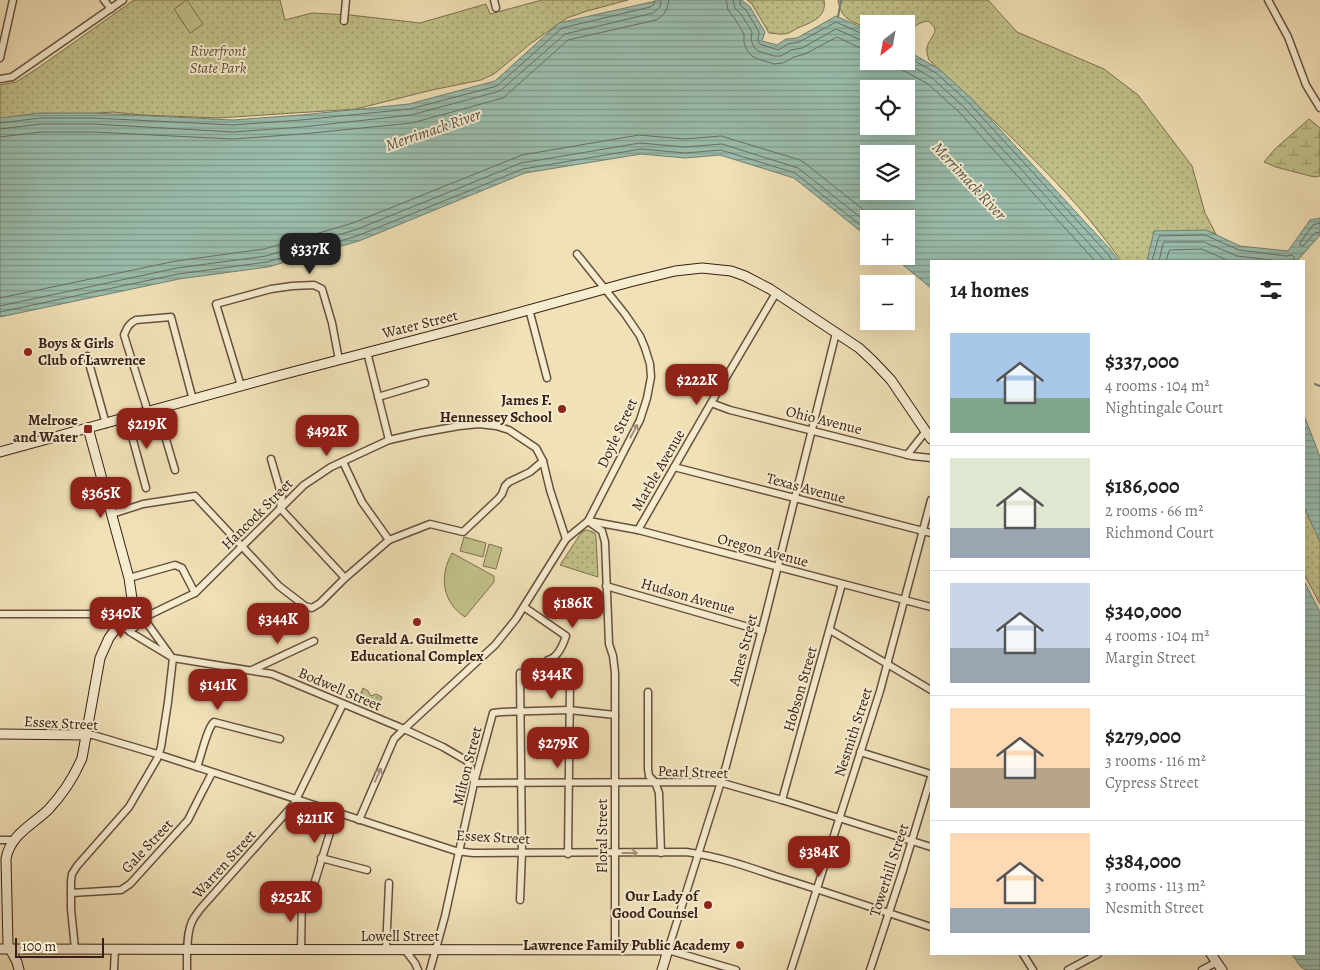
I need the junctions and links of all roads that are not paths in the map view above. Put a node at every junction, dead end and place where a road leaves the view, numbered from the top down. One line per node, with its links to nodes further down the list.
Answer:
1 (13, 0): 10 (street)
2 (104, 0): 8 (street)
3 (123, 0): 8 (street)
4 (346, 0): 9 (street)
5 (494, 0): 7 (street)
6 (1268, 0): 12 (street)
7 (496, 8)
8 (111, 9): 11 (street)
9 (344, 21)
10 (0, 58)
11 (0, 79)
12 (1320, 108)
13 (577, 254): 14 (street, Doyle Street)
14 (605, 289): 15 (main road, Water Street); 16 (main road, Water Street); 47 (street, Doyle Street, one-way to 14)
15 (776, 293): 17 (main road, Water Street); 26 (street, Marble Avenue)
16 (529, 309): 18 (main road, Water Street); 21 (street)
17 (836, 333): 31 (street, Ames Street); 32 (main road, Water Street)
18 (367, 352): 20 (main road, Water Street); 24 (street)
19 (86, 356): 29 (street)
20 (339, 360): 23 (main road, Water Street); 23 (street)
21 (546, 378)
22 (425, 383): 24 (street)
23 (241, 386): 25 (main road, Water Street)
24 (378, 397): 33 (street)
25 (193, 400): 27 (main road, Water Street); 27 (street)
26 (711, 403): 31 (street, Ohio Avenue); 40 (street, Marble Avenue)
27 (153, 411): 28 (main road, Water Street); 41 (street)
28 (127, 418): 29 (main road, Water Street); 42 (street)
29 (106, 424): 30 (main road, Water Street)
30 (88, 428): 34 (main road, Water Street); 46 (main road)
31 (813, 430): 35 (street, Ohio Avenue); 43 (street, Ames Street)
32 (929, 435): 35 (street)
33 (389, 440): 38 (street, Hancock Street); 39 (street, Hancock Street)
34 (0, 452)
35 (907, 455): 36 (street, Ohio Avenue)
36 (930, 458)
37 (272, 460): 45 (street)
38 (543, 461): 51 (street); 52 (street, Hancock Street)
39 (343, 462): 45 (street, Hancock Street); 51 (street)
40 (674, 467): 43 (street, Texas Avenue); 48 (street, Marble Avenue)
41 (175, 470)
42 (146, 488)
43 (795, 498): 49 (street, Texas Avenue); 54 (street, Ames Street)
44 (930, 504): 49 (street, Nesmith Street)
45 (280, 508): 53 (street, Hancock Street); 56 (street)
46 (112, 514): 53 (street); 55 (main road)
47 (588, 521): 48 (street, Oregon Avenue); 52 (street); 58 (street, Floral Street)
48 (638, 530): 54 (street, Oregon Avenue)
49 (923, 531): 50 (street, Texas Avenue); 60 (street, Nesmith Street)
50 (930, 533)
51 (389, 540): 56 (street)
52 (566, 540): 62 (street)
53 (242, 546): 56 (street); 59 (street, Hancock Street)
54 (778, 567): 57 (street, Oregon Avenue); 69 (street, Ames Street)
55 (129, 578): 59 (street); 61 (main road)
56 (345, 578)
57 (842, 584): 60 (street, Oregon Avenue); 68 (street, Hobson Street)
58 (606, 586): 69 (street, Hudson Avenue); 82 (street, Floral Street)
59 (195, 593): 66 (street, Hancock Street)
60 (905, 600): 63 (street, Oregon Avenue); 73 (street, Nesmith Street)
61 (132, 607): 65 (main road); 66 (main road)
62 (524, 607): 72 (street); 83 (street)
63 (930, 607)
64 (0, 614): 65 (street)
65 (118, 614): 67 (main road)
66 (139, 618): 67 (main road); 71 (street)
67 (123, 626): 71 (street, Bodwell Street); 85 (main road)
68 (830, 630): 73 (street); 100 (street, Hobson Street)
69 (762, 631): 97 (street, Ames Street)
70 (314, 641): 74 (street)
71 (173, 658): 74 (street, Bodwell Street); 88 (street)
72 (548, 660)
73 (887, 664): 77 (street); 87 (street, Nesmith Street)
74 (252, 670): 79 (street, Bodwell Street)
75 (520, 673): 81 (street)
76 (570, 684): 80 (street)
77 (930, 689)
78 (648, 692): 96 (street)
79 (343, 704): 83 (street, Bodwell Street); 99 (street, Warren Street)
80 (570, 710): 81 (street); 82 (street); 94 (street)
81 (521, 711): 93 (street); 98 (street, Milton Street)
82 (615, 715): 95 (street, Floral Street)
83 (404, 729): 98 (street, Bodwell Street); 103 (street, one-way to 83)
84 (0, 734): 85 (main road, Essex Street)
85 (86, 735): 88 (street, Essex Street); 105 (main road)
86 (280, 739): 89 (street)
87 (860, 752): 91 (street); 102 (street, Nesmith Street)
88 (158, 754): 89 (street, Essex Street); 119 (street)
89 (197, 767): 90 (street, Essex Street)
90 (212, 773): 99 (street, Essex Street); 119 (street, Gale Street)
91 (930, 775)
92 (930, 778): 106 (street, Towerhill Street)
93 (522, 782): 94 (street, Pearl Street); 98 (street, Pearl Street); 109 (street)
94 (569, 782): 95 (street, Pearl Street); 111 (street)
95 (615, 782): 96 (street, Pearl Street); 112 (street, Floral Street)
96 (655, 782): 97 (street, Pearl Street); 110 (street)
97 (721, 782): 100 (street, Pearl Street); 113 (street, Ames Street)
98 (474, 783): 108 (street, Milton Street)
99 (296, 799): 101 (street, Essex Street); 128 (street, Warren Street)
100 (782, 800): 102 (street, Pearl Street)
101 (336, 813): 103 (street, Essex Street); 114 (street)
102 (839, 818): 106 (street, Pearl Street); 118 (street, Nesmith Street)
103 (359, 820): 108 (street, Essex Street)
104 (0, 840): 105 (street)
105 (14, 840): 122 (main road)
106 (912, 841): 107 (street, Pearl Street); 123 (street, Towerhill Street)
107 (930, 847)
108 (459, 852): 109 (street, Essex Street); 134 (street, Milton Street)
109 (522, 853): 111 (street, Essex Street); 121 (street)
110 (661, 853): 112 (street, Essex Street, one-way to 110); 113 (street, Essex Street)
111 (568, 854): 112 (street, Essex Street)
112 (615, 854): 129 (street, Floral Street)
113 (699, 854): 118 (street, Essex Street); 135 (street, Ames Street)
114 (322, 858): 115 (street); 116 (street)
115 (368, 870)
116 (315, 881)
117 (389, 883): 132 (street)
118 (816, 889): 123 (street, Essex Street); 147 (street, Nesmith Street)
119 (71, 893): 126 (street)
120 (302, 897): 131 (street)
121 (520, 900)
122 (3, 902): 130 (main road)
123 (888, 913): 124 (street, Essex Street); 148 (street, Towerhill Street)
124 (930, 927)
125 (0, 949): 130 (main road, Lowell Street)
126 (75, 949): 127 (main road, Lowell Street); 130 (main road, Lowell Street)
127 (115, 949): 128 (main road, Lowell Street); 141 (street)
128 (188, 949): 131 (main road, Lowell Street); 142 (street, Warren Street)
129 (615, 949): 134 (main road, Lowell Street); 135 (main road, Lowell Street)
130 (10, 950): 140 (main road)
131 (301, 950): 132 (main road, Lowell Street)
132 (386, 950): 133 (main road, Lowell Street)
133 (405, 950): 134 (main road, Lowell Street); 143 (street)
134 (436, 950): 144 (street, Milton Street)
135 (668, 950): 145 (main road, Ames Street); 146 (street, Lowell Street)
136 (1024, 955): 149 (street)
137 (1096, 955): 150 (street)
138 (1212, 955): 139 (main road)
139 (1220, 966): 151 (street)
140 (19, 970)
141 (114, 970)
142 (187, 970)
143 (418, 970)
144 (430, 970)
145 (662, 970)
146 (736, 970)
147 (791, 970)
148 (870, 970)
149 (1033, 970)
150 (1068, 970)
151 (1202, 970)

